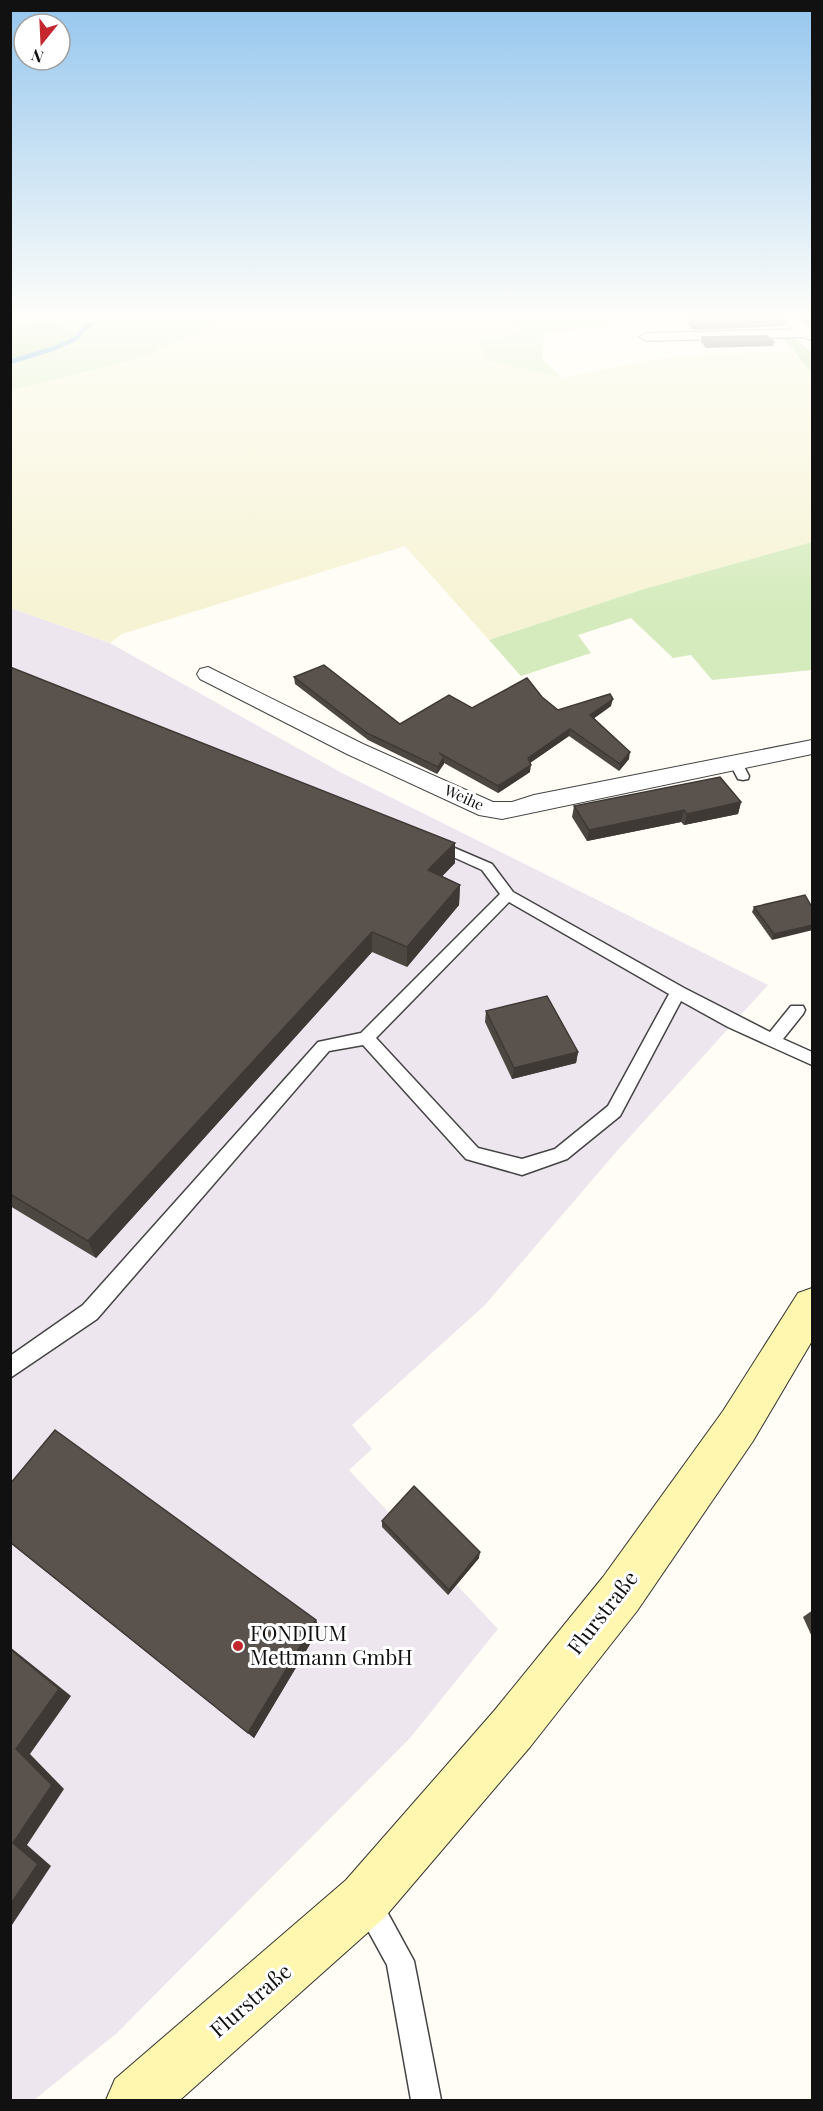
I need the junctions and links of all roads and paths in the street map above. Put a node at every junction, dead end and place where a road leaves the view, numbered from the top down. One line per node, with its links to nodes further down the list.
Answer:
1 (208, 674): 2 (street, Weihe)
2 (813, 747)
3 (425, 839): 4 (lane)
4 (508, 895): 5 (lane); 7 (lane)
5 (678, 992): 7 (lane); 8 (lane)
6 (797, 1010): 8 (lane)
7 (366, 1038): 11 (lane)
8 (772, 1041): 9 (lane)
9 (813, 1059)
10 (813, 1306): 12 (main road, Flurstraße)
11 (10, 1368)
12 (364, 1899): 13 (main road, Flurstraße); 14 (lane)
13 (136, 2100)
14 (426, 2100)

